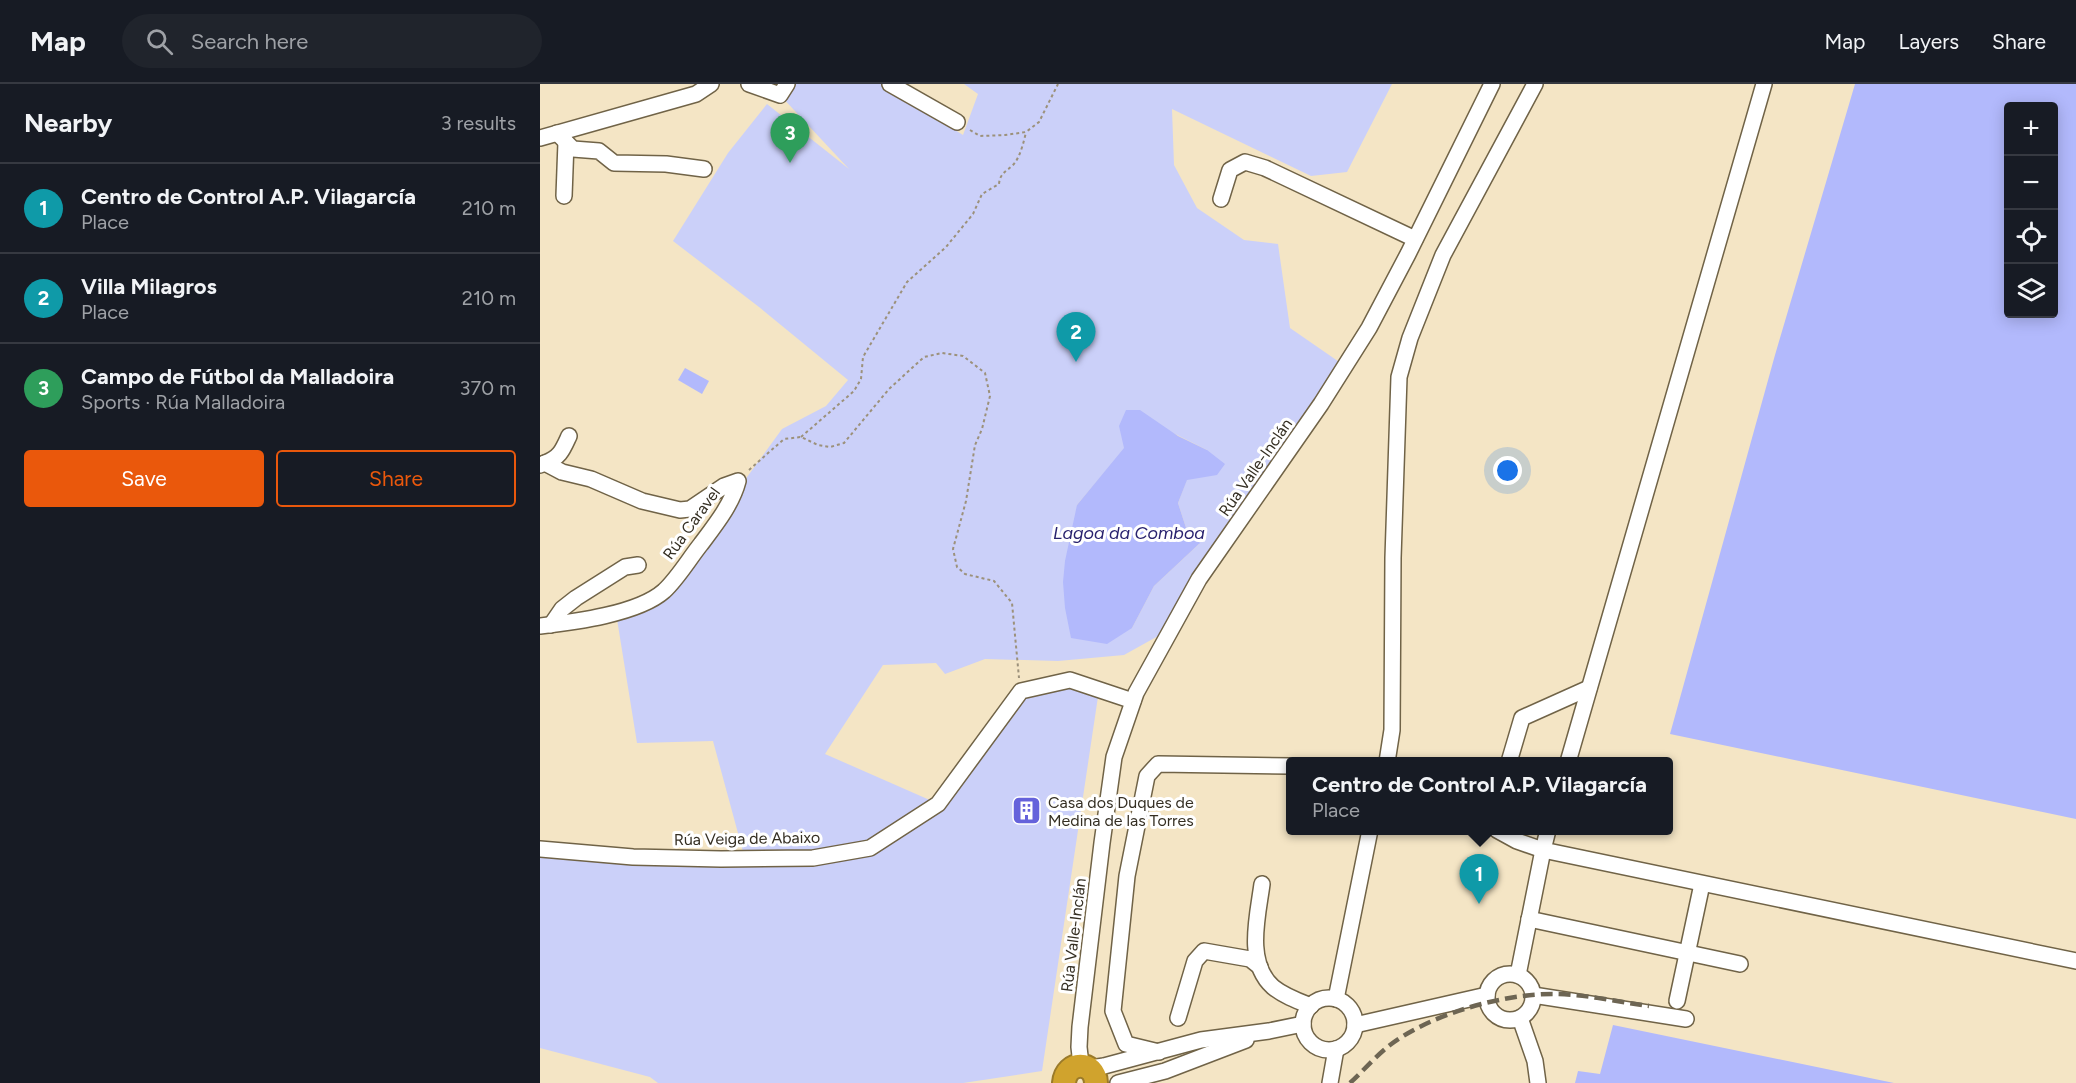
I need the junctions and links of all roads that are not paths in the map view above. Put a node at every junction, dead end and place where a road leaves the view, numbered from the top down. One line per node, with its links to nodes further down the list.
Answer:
1 (711, 84): 9 (street)
2 (749, 84): 3 (street)
3 (787, 84)
4 (890, 84): 8 (street)
5 (1492, 84): 14 (street, Rúa Valle-Inclán)
6 (1535, 84): 21 (street)
7 (1764, 84): 19 (street)
8 (957, 122)
9 (562, 137): 10 (street); 11 (street); 12 (street)
10 (540, 138)
11 (704, 169)
12 (564, 196)
13 (1221, 199): 14 (street)
14 (1415, 239): 20 (street, Rúa Valle-Inclán)
15 (569, 436): 16 (street, Rúa Caravel)
16 (543, 464): 18 (street, Rúa Caravel)
17 (638, 564): 18 (street)
18 (546, 625)
19 (1589, 688): 22 (street); 23 (street)
20 (1133, 701): 28 (street, Rúa Veiga de Abaixo); 51 (street, Rúa Valle-Inclán)
21 (1391, 757)
22 (1510, 757)
23 (1569, 757)
24 (1286, 766): 50 (street)
25 (1369, 835): 40 (street)
26 (1505, 835): 29 (street)
27 (1547, 835): 29 (street)
28 (540, 849)
29 (1543, 850): 31 (street); 32 (street)
30 (1262, 884): 36 (street)
31 (1702, 884): 33 (street); 34 (street)
32 (1529, 920): 33 (street); 37 (street)
33 (1687, 953): 35 (street); 41 (street)
34 (2076, 961)
35 (1740, 964)
36 (1260, 967): 42 (street); 43 (street)
37 (1518, 975): 38 (street); 39 (street)
38 (1487, 995): 44 (street); 47 (street)
39 (1533, 995): 44 (street); 45 (street)
40 (1336, 999): 42 (street); 47 (street)
41 (1677, 1001)
42 (1311, 1006): 46 (street)
43 (1178, 1018)
44 (1520, 1018): 54 (street)
45 (1686, 1019)
46 (1303, 1024): 48 (street); 49 (street)
47 (1355, 1025): 49 (street)
48 (1269, 1032): 50 (street); 52 (street)
49 (1336, 1049): 53 (street)
50 (1159, 1052): 51 (street)
51 (1074, 1076)
52 (1118, 1083)
53 (1330, 1083)
54 (1538, 1083)

